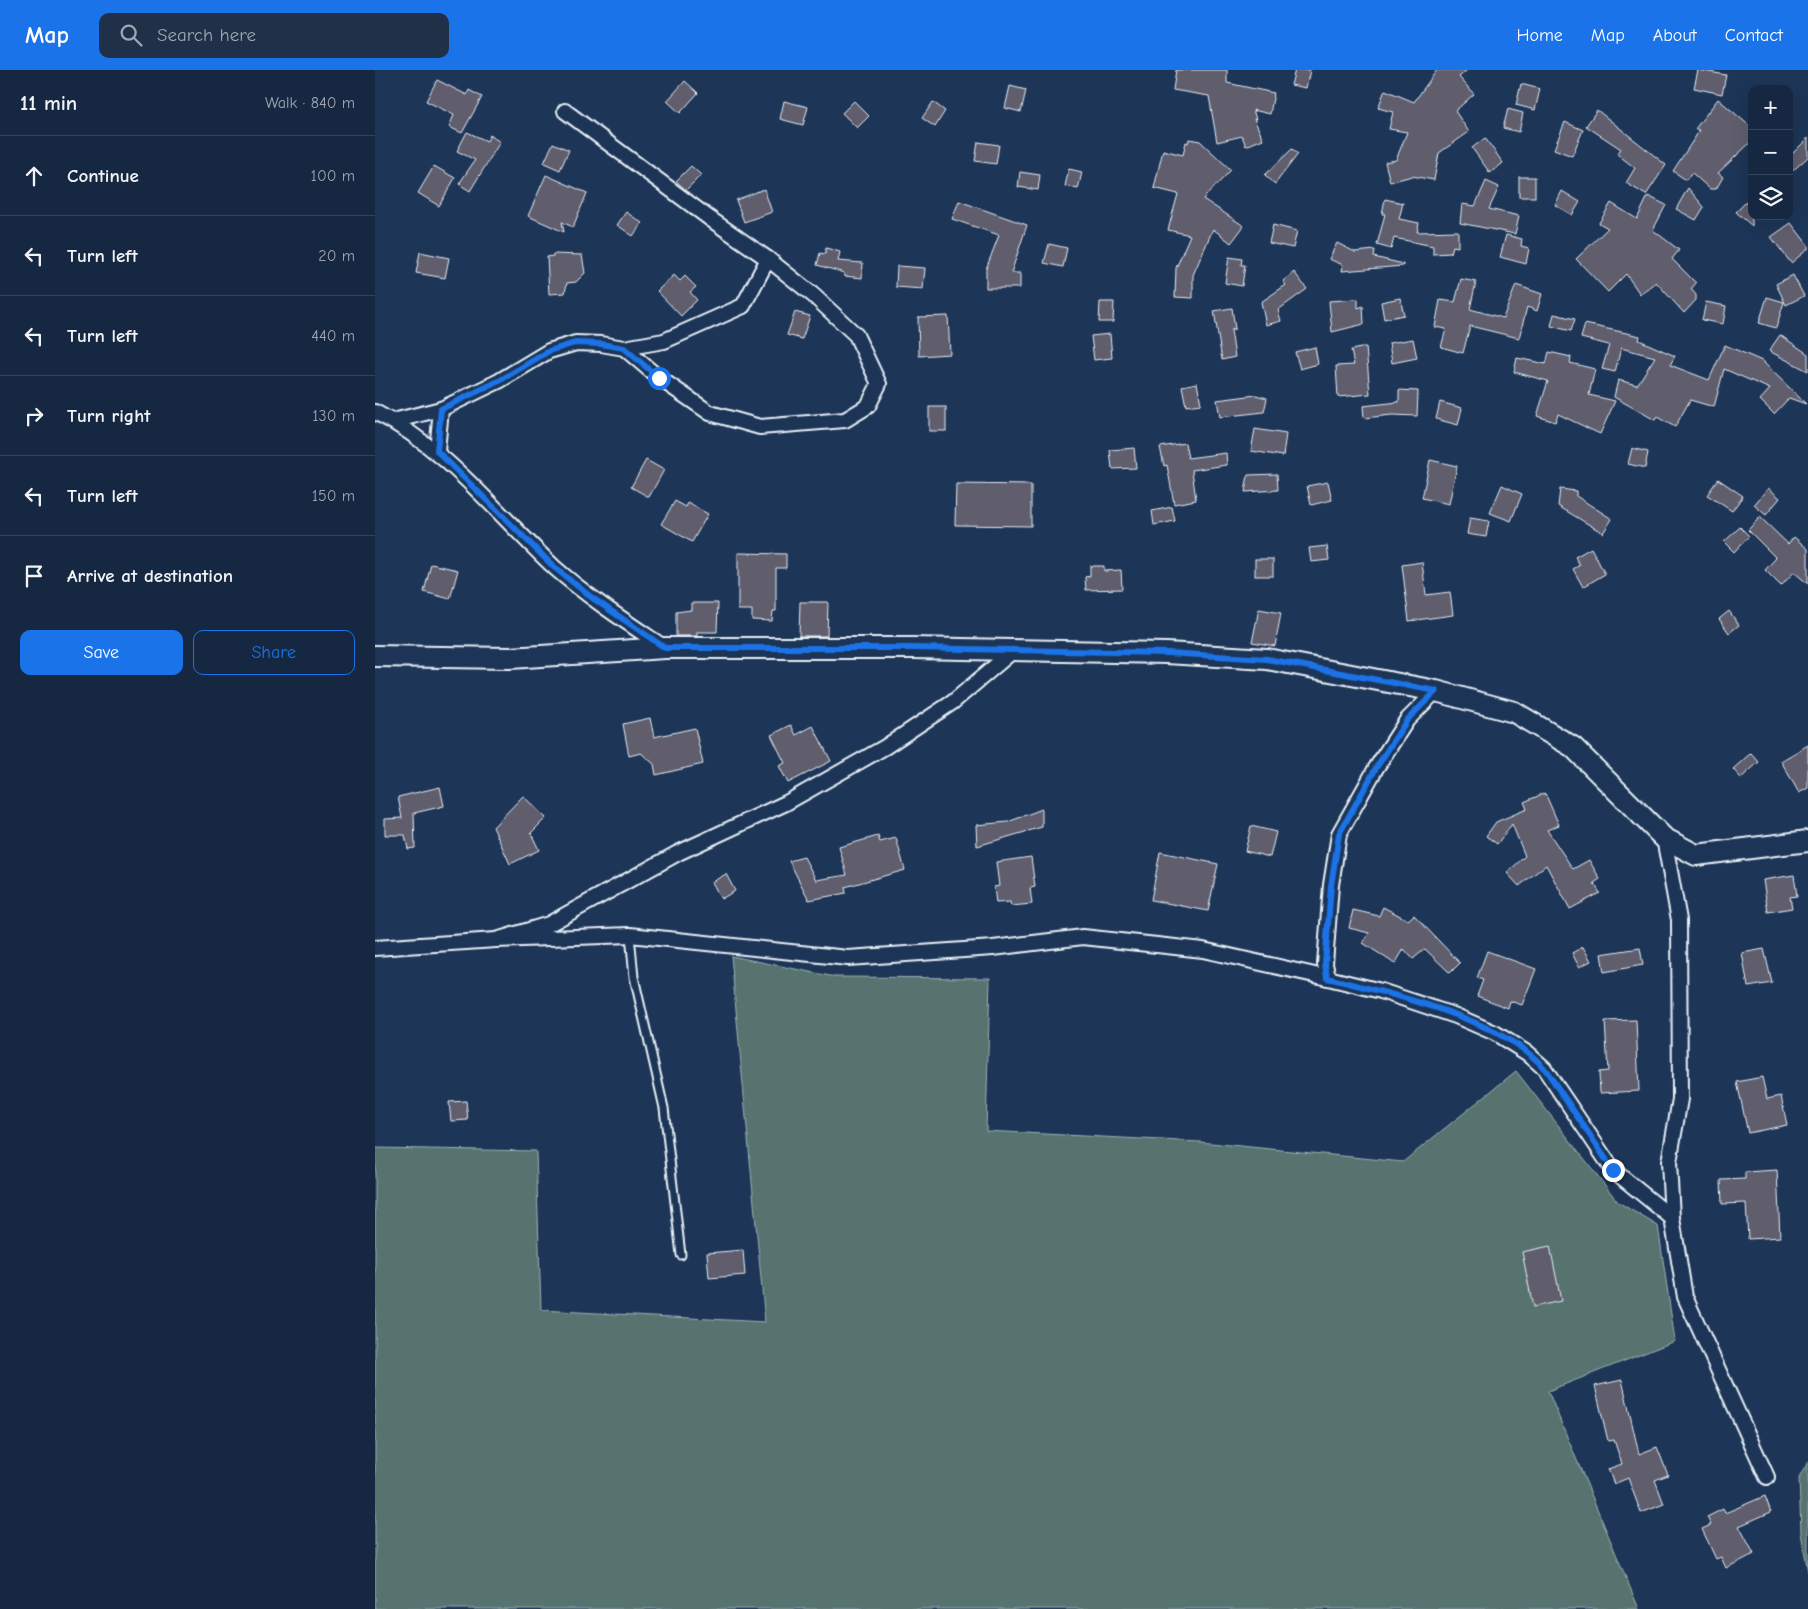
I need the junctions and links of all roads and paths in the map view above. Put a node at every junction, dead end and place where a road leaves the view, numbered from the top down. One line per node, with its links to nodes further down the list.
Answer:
1 (565, 111): 2 (street)
2 (768, 259): 3 (street); 3 (street)
3 (624, 348): 4 (street)
4 (441, 409): 6 (street); 7 (street)
5 (375, 412): 6 (street)
6 (393, 421): 7 (street)
7 (437, 451): 8 (street)
8 (665, 648): 9 (street); 10 (street)
9 (1014, 650): 11 (street); 15 (street)
10 (375, 656)
11 (1436, 691): 12 (street); 17 (street)
12 (1663, 838): 13 (street); 18 (street)
13 (1808, 841)
14 (629, 935): 15 (street); 17 (street); 19 (lane)
15 (496, 940): 16 (street)
16 (375, 948)
17 (1327, 978): 18 (street)
18 (1673, 1218): 20 (street)
19 (681, 1255)
20 (1767, 1477)

